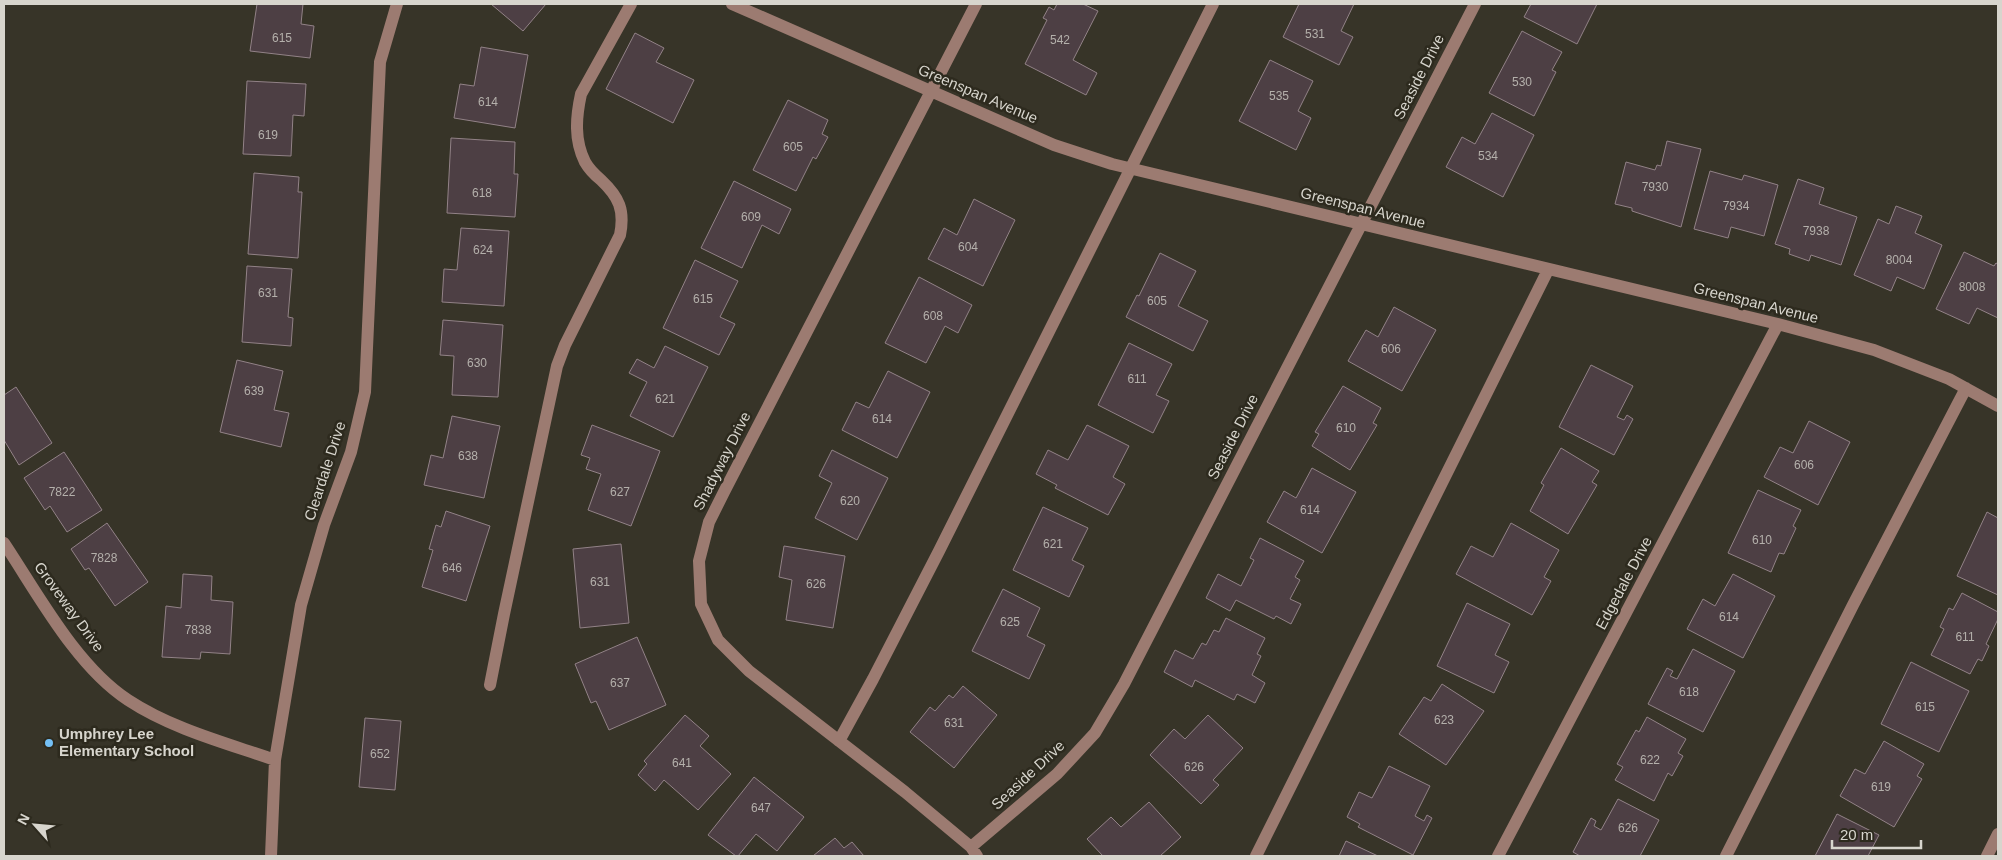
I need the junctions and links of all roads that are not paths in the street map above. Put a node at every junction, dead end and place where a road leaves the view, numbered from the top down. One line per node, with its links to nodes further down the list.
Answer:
1 (397, 4): 17 (street, Cleardale Drive)
2 (631, 4): 15 (street)
3 (732, 4): 7 (street, Greenspan Avenue)
4 (976, 4): 7 (street, Shadyway Drive)
5 (1213, 4): 8 (street)
6 (1475, 4): 9 (street, Seaside Drive)
7 (931, 92): 8 (street, Greenspan Avenue); 16 (street, Shadyway Drive)
8 (1131, 169): 9 (street, Greenspan Avenue); 16 (street)
9 (1362, 225): 10 (street, Greenspan Avenue); 19 (street, Seaside Drive)
10 (1548, 270): 11 (street, Greenspan Avenue); 21 (street)
11 (1778, 324): 12 (street, Greenspan Avenue); 22 (street, Edgedale Drive)
12 (1966, 388): 13 (street, Greenspan Avenue); 23 (street)
13 (1998, 406)
14 (4, 543): 17 (street, Groveway Drive)
15 (490, 685)
16 (839, 741): 19 (street, Shadyway Drive)
17 (275, 760): 20 (street, Cleardale Drive)
18 (1998, 834): 24 (street)
19 (974, 852)
20 (271, 856)
21 (1256, 856)
22 (1498, 856)
23 (1726, 856)
24 (1987, 856)

